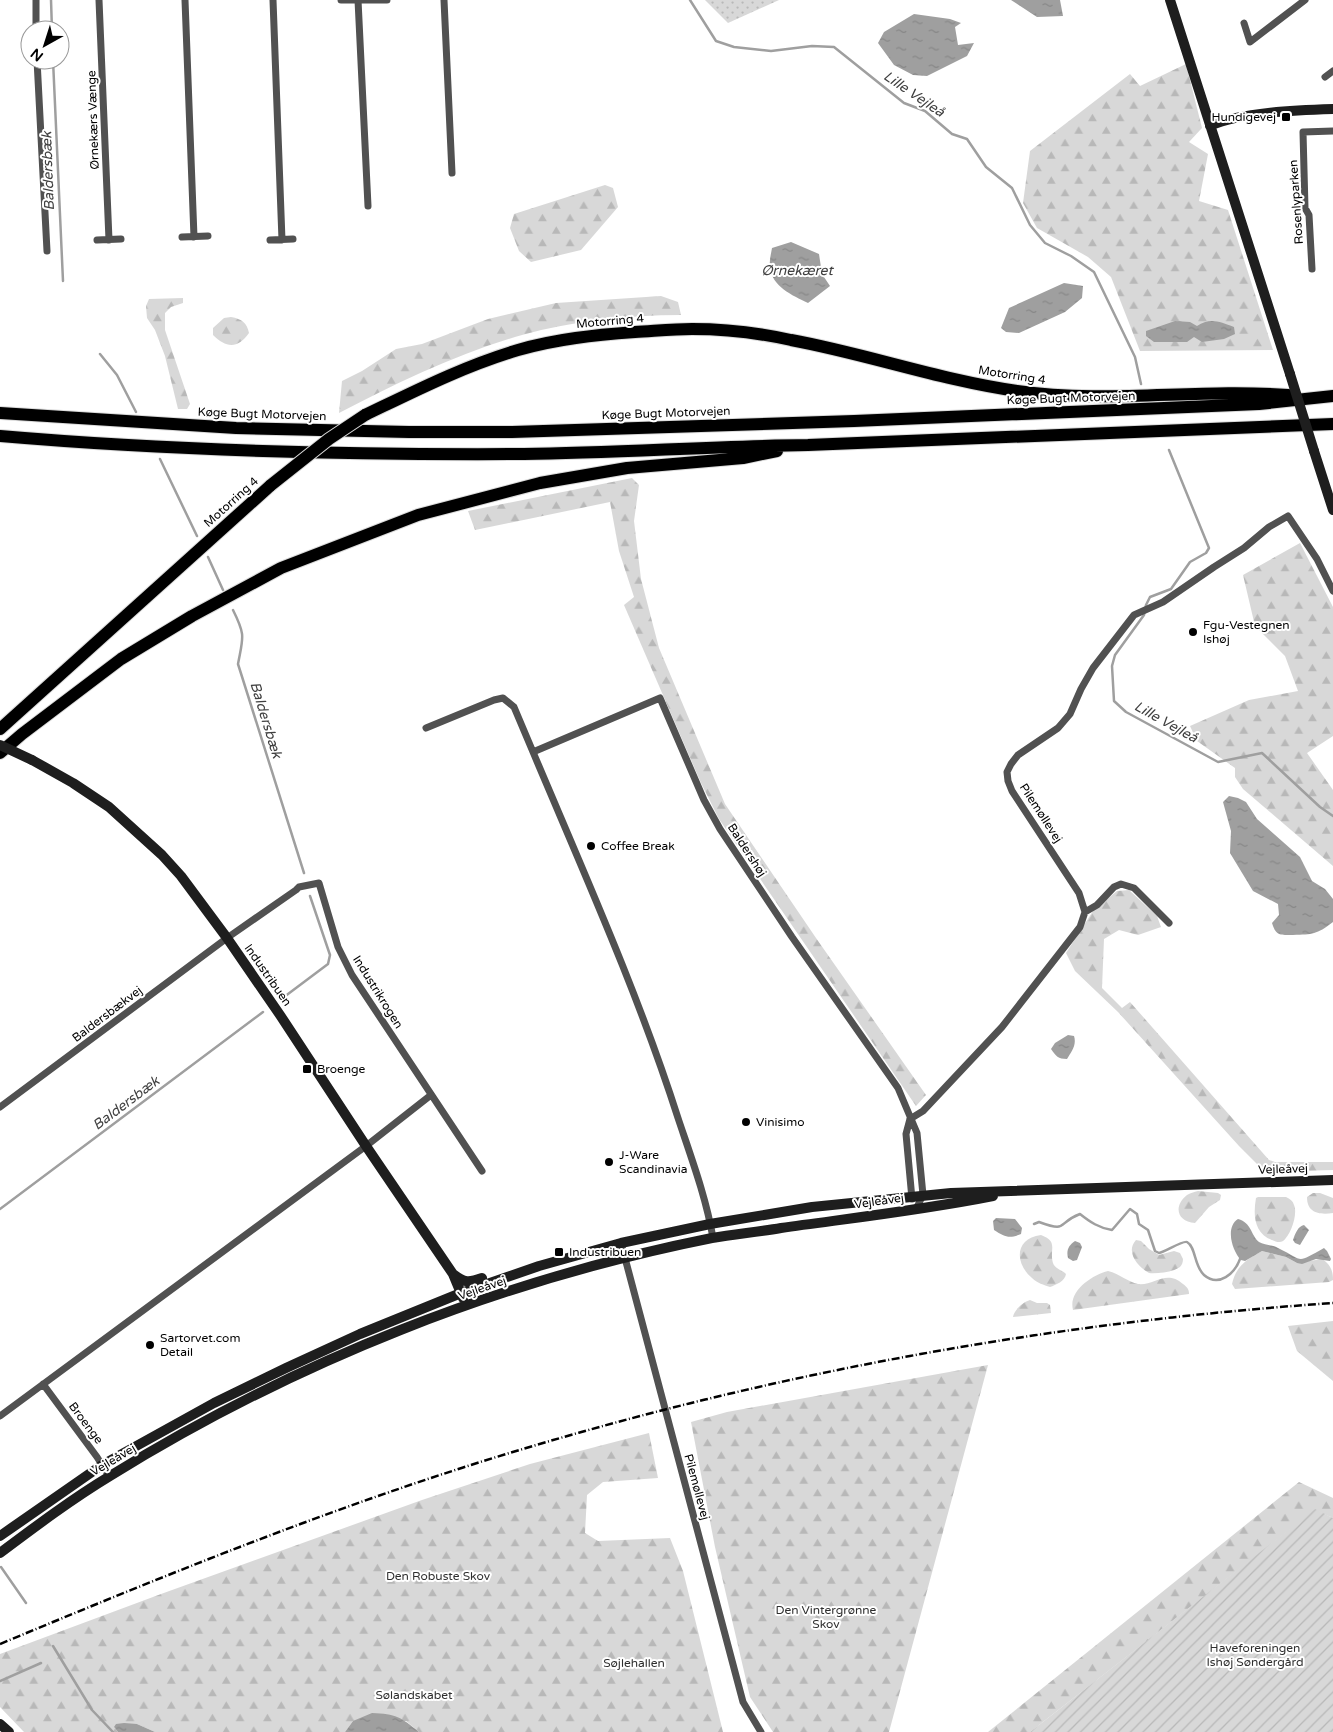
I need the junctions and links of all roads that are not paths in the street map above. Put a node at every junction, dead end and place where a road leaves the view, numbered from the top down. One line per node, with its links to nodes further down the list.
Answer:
1 (36, 0): 11 (street)
2 (99, 0): 27 (street, Ørnekærs Vænge)
3 (185, 0): 21 (street)
4 (273, 0): 29 (street)
5 (341, 0): 6 (street)
6 (358, 0): 7 (street); 20 (street)
7 (387, 0)
8 (444, 0): 19 (street)
9 (1170, 0): 17 (street)
10 (1305, 0): 12 (street)
11 (36, 20)
12 (1244, 23)
13 (38, 70): 30 (street)
14 (1333, 71): 15 (street)
15 (1325, 77)
16 (1333, 109): 17 (street)
17 (1210, 126): 38 (street, bridge)
18 (1333, 131): 31 (street, Rosenlyparken)
19 (452, 174)
20 (368, 206)
21 (194, 236): 22 (street); 23 (street)
22 (208, 236)
23 (182, 237)
24 (121, 239): 27 (street)
25 (293, 239): 29 (street)
26 (97, 240): 27 (street)
27 (109, 240)
28 (270, 240): 29 (street)
29 (282, 240)
30 (47, 251)
31 (1312, 270)
32 (1333, 396): 33 (highway, Køge Bugt Motorvejen)
33 (1318, 397): 34 (highway, Køge Bugt Motorvejen); 41 (highway, Motorring 4, bridge)
34 (0, 413)
35 (1333, 424): 37 (highway)
36 (0, 436): 37 (highway)
37 (808, 445): 44 (highway)
38 (1333, 510)
39 (1333, 591): 45 (street, Pilemøllevej)
40 (426, 728): 43 (street)
41 (0, 729)
42 (0, 744): 47 (street, Industribuen, bridge)
43 (533, 752): 50 (street, Baldershøj); 58 (street)
44 (0, 753)
45 (1086, 912): 46 (street); 50 (street)
46 (1169, 923)
47 (228, 938): 48 (street, Industrikrogen); 49 (street, Baldersbækvej); 51 (street, Industribuen)
48 (431, 1095): 51 (street); 52 (street, Industrikrogen)
49 (0, 1107)
50 (910, 1119): 55 (street, Baldershøj); 56 (street, Baldershøj)
51 (366, 1146): 63 (street, Industribuen); 66 (street)
52 (482, 1171)
53 (1333, 1180): 54 (street, Vejleåvej)
54 (1024, 1190): 55 (street, Vejleåvej); 57 (street, Vejleåvej)
55 (923, 1195): 56 (street, Vejleåvej); 57 (street)
56 (910, 1197): 57 (street, Baldershøj); 58 (street, Vejleåvej)
57 (916, 1209): 59 (street, Vejleåvej)
58 (710, 1224): 59 (street); 60 (street, Vejleåvej)
59 (713, 1238): 61 (street, Vejleåvej)
60 (621, 1243): 61 (street, Pilemøllevej); 62 (street, Vejleåvej)
61 (626, 1258): 65 (street, Vejleåvej); 74 (street, Pilemøllevej)
62 (539, 1266): 63 (street); 64 (street, Vejleåvej)
63 (453, 1274): 64 (street, Industribuen)
64 (461, 1293): 65 (street, Industribuen); 68 (street, Vejleåvej)
65 (466, 1306): 69 (street, Vejleåvej)
66 (43, 1384): 67 (street); 68 (street, Broenge)
67 (0, 1416)
68 (102, 1465): 69 (street, Broenge); 70 (street, Vejleåvej)
69 (109, 1476): 71 (street, Vejleåvej)
70 (0, 1536)
71 (0, 1553)
72 (0, 1724): 73 (street)
73 (8, 1732)
74 (761, 1732)

